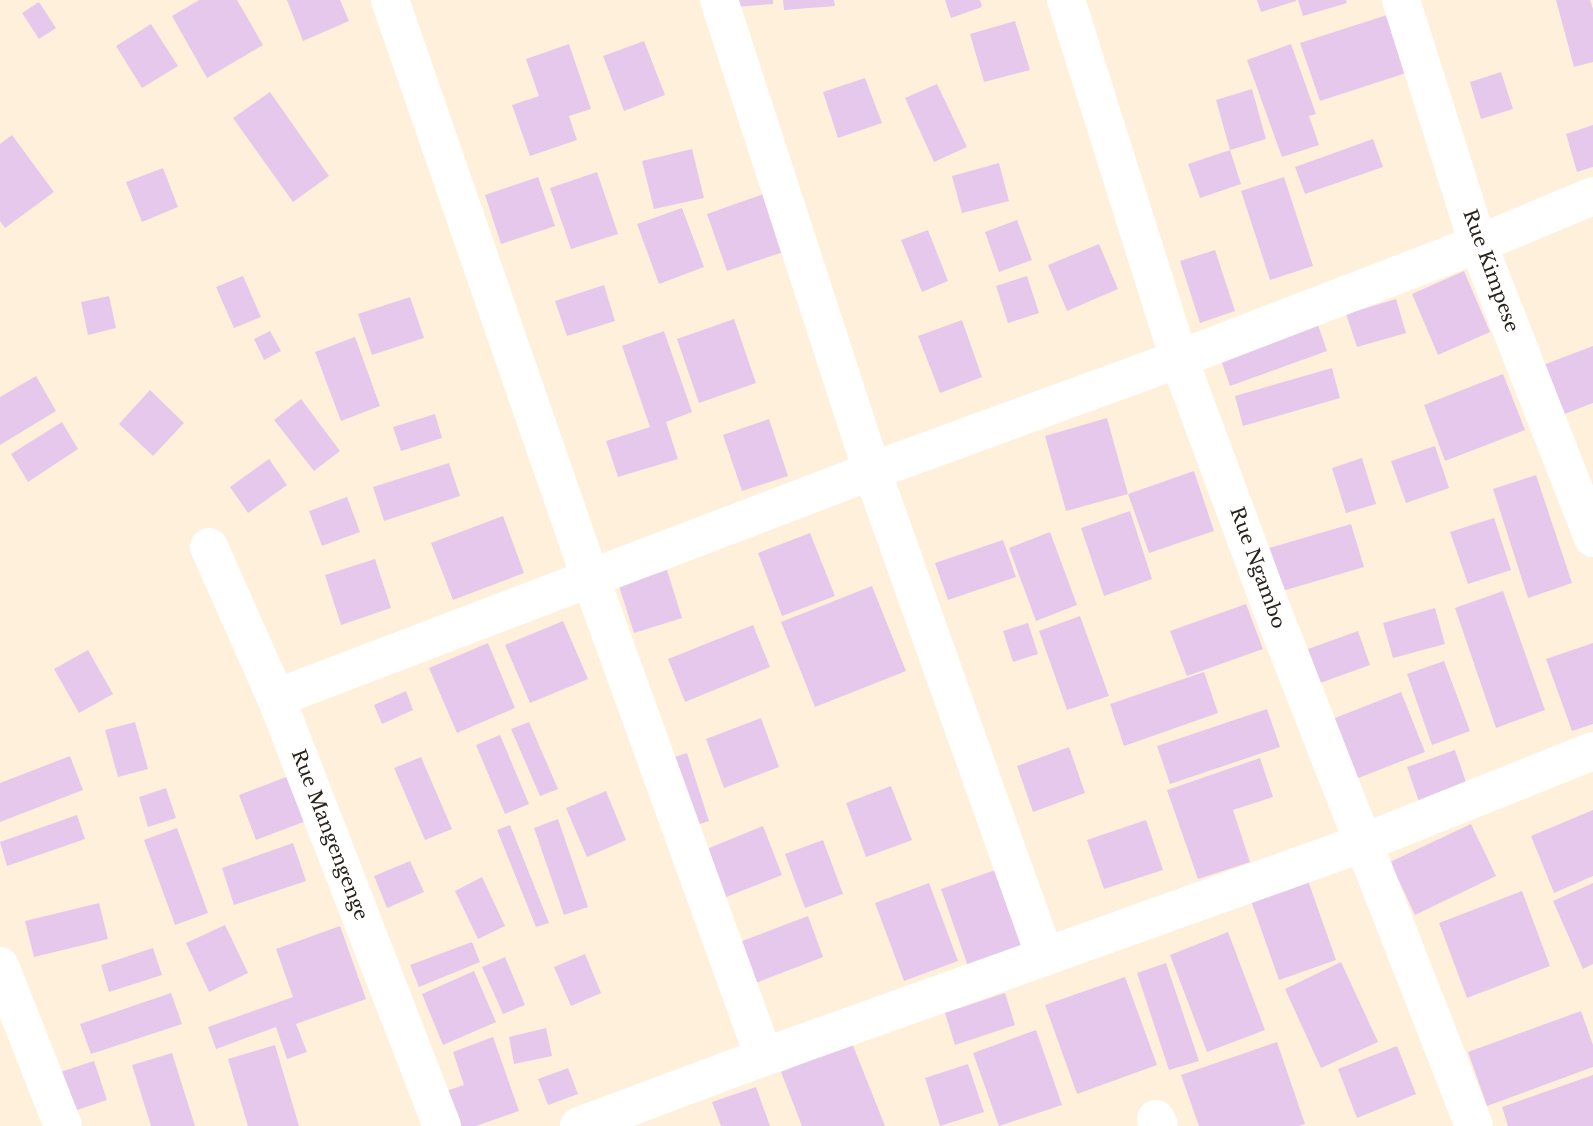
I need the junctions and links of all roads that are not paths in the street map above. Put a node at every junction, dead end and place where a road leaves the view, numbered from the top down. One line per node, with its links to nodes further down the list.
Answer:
1 (390, 0): 11 (street)
2 (719, 0): 8 (street)
3 (1066, 0): 7 (street, Rue Ngambo)
4 (1401, 0): 6 (street, Rue Kimpese)
5 (1593, 196): 6 (street)
6 (1478, 244): 7 (street); 9 (street, Rue Kimpese)
7 (1179, 359): 8 (street); 14 (street, Rue Ngambo)
8 (872, 471): 11 (street); 15 (street)
9 (1593, 538)
10 (209, 547): 12 (street, Rue Mangengenge)
11 (590, 577): 12 (street); 17 (street)
12 (276, 698): 19 (street, Rue Mangengenge)
13 (1593, 751): 14 (street)
14 (1363, 843): 15 (street); 21 (street, Rue Ngambo)
15 (1045, 957): 17 (street)
16 (0, 965): 18 (street)
17 (764, 1057): 20 (street)
18 (63, 1126)
19 (442, 1126)
20 (579, 1126)
21 (1474, 1126)

